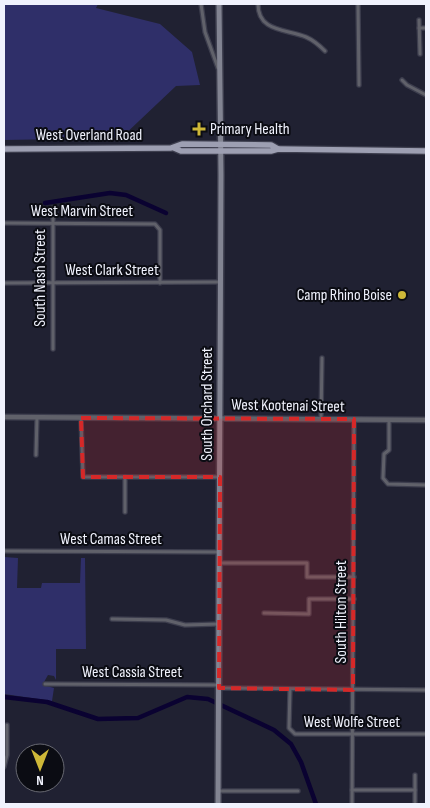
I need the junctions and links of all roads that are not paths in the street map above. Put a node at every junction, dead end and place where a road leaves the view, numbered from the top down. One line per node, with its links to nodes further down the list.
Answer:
1 (201, 4): 10 (street)
2 (219, 4): 10 (main road, South Orchard Street)
3 (258, 4): 8 (street)
4 (358, 4): 12 (street)
5 (419, 20): 6 (street)
6 (419, 28): 7 (street); 9 (street)
7 (426, 28)
8 (325, 51)
9 (420, 54)
10 (219, 71): 14 (main road, South Orchard Street)
11 (402, 80): 13 (street)
12 (359, 85)
13 (426, 94)
14 (221, 148): 15 (main road, West Overland Road); 16 (main road, West Overland Road); 21 (main road, South Orchard Street)
15 (4, 149)
16 (426, 151)
17 (53, 208): 19 (street, South Nash Street)
18 (4, 223): 19 (street, West Marvin Street)
19 (53, 224): 20 (street, West Marvin Street); 23 (street, South Nash Street)
20 (160, 282): 21 (street, West Clark Street); 23 (street, West Clark Street)
21 (220, 282): 27 (main road, South Orchard Street)
22 (4, 283): 23 (street, West Clark Street)
23 (53, 283): 24 (street, South Nash Street)
24 (53, 349)
25 (322, 358): 30 (street)
26 (4, 417): 28 (street, West Kootenai Street)
27 (220, 417): 29 (street, West Kootenai Street); 30 (street, West Kootenai Street); 36 (main road, South Orchard Street)
28 (37, 418): 29 (street, West Kootenai Street); 34 (street)
29 (81, 418): 35 (street)
30 (321, 418): 31 (street, West Kootenai Street)
31 (354, 419): 32 (street, West Kootenai Street); 42 (street, South Hilton Street)
32 (389, 419): 33 (street, West Kootenai Street); 37 (street)
33 (426, 420)
34 (36, 455)
35 (125, 477): 36 (street); 38 (street)
36 (220, 477): 40 (main road, South Orchard Street)
37 (426, 485)
38 (125, 512)
39 (4, 551): 40 (street, West Camas Street)
40 (219, 552): 41 (main road, South Orchard Street)
41 (219, 563): 42 (street); 46 (main road, South Orchard Street)
42 (354, 576): 43 (street, South Hilton Street)
43 (354, 599): 44 (street); 50 (street, South Hilton Street)
44 (264, 613)
45 (112, 619): 46 (street)
46 (219, 624): 48 (main road, South Orchard Street)
47 (45, 684): 48 (street, West Cassia Street)
48 (219, 686): 49 (street, West Cassia Street); 59 (main road, South Orchard Street)
49 (290, 689): 50 (street, West Cassia Street); 53 (street, West Wolfe Street)
50 (353, 690): 51 (street, West Cassia Street); 53 (street, South Hilton Street)
51 (426, 690)
52 (7, 725): 55 (street)
53 (352, 734): 54 (street, West Wolfe Street); 57 (street, South Hilton Street)
54 (426, 734)
55 (4, 767)
56 (415, 775): 58 (street)
57 (352, 790): 58 (street); 63 (street, South Hilton Street)
58 (415, 790): 61 (street)
59 (218, 791): 60 (street); 62 (main road, South Orchard Street)
60 (298, 791)
61 (415, 802)
62 (218, 804)
63 (352, 804)

